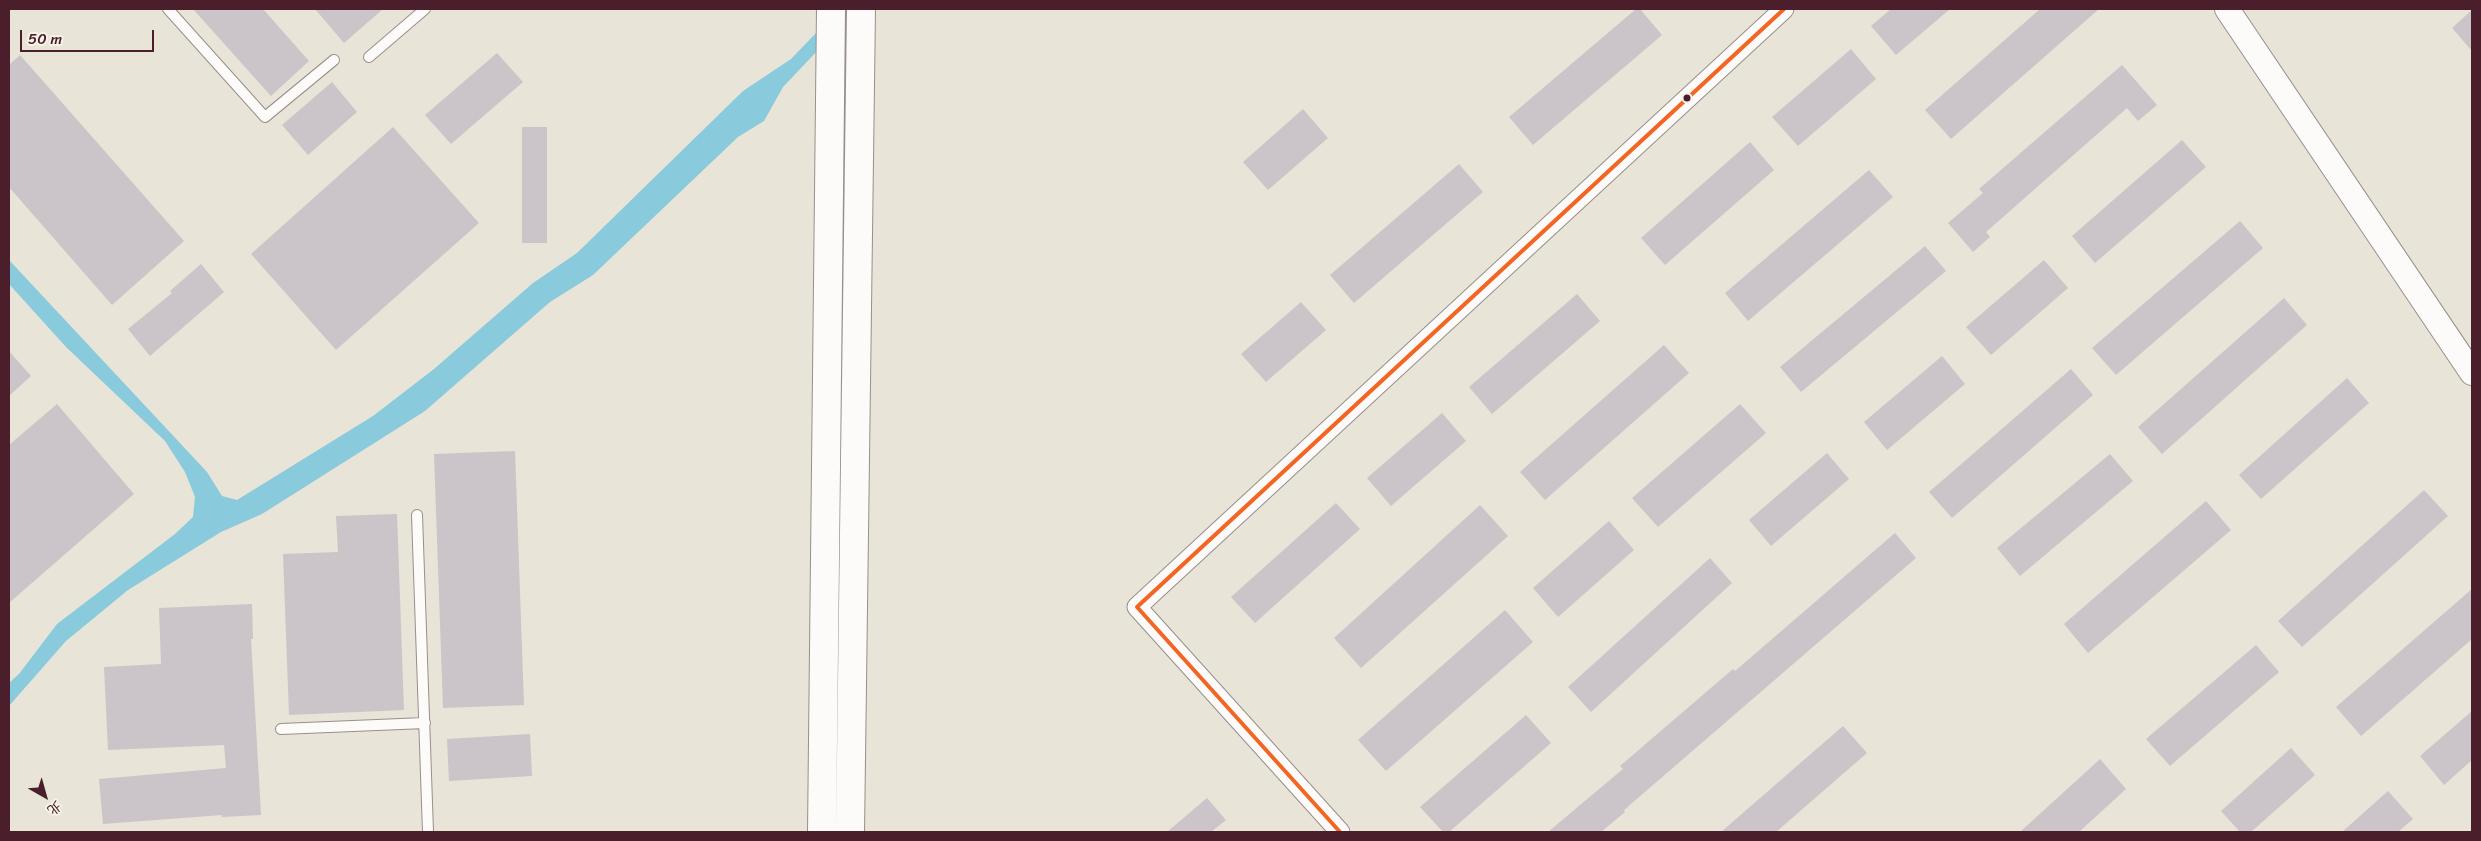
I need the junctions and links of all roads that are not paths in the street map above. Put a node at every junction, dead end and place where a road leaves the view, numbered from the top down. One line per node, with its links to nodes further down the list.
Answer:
1 (168, 9): 8 (lane)
2 (425, 9): 7 (lane)
3 (831, 9): 14 (highway)
4 (861, 9): 15 (highway)
5 (1784, 9): 16 (street)
6 (2227, 9): 9 (street)
7 (368, 57)
8 (334, 60)
9 (2472, 373)
10 (417, 515): 11 (lane)
11 (425, 723): 12 (lane); 13 (lane)
12 (281, 729)
13 (428, 832)
14 (822, 832)
15 (850, 832)
16 (1340, 832)

